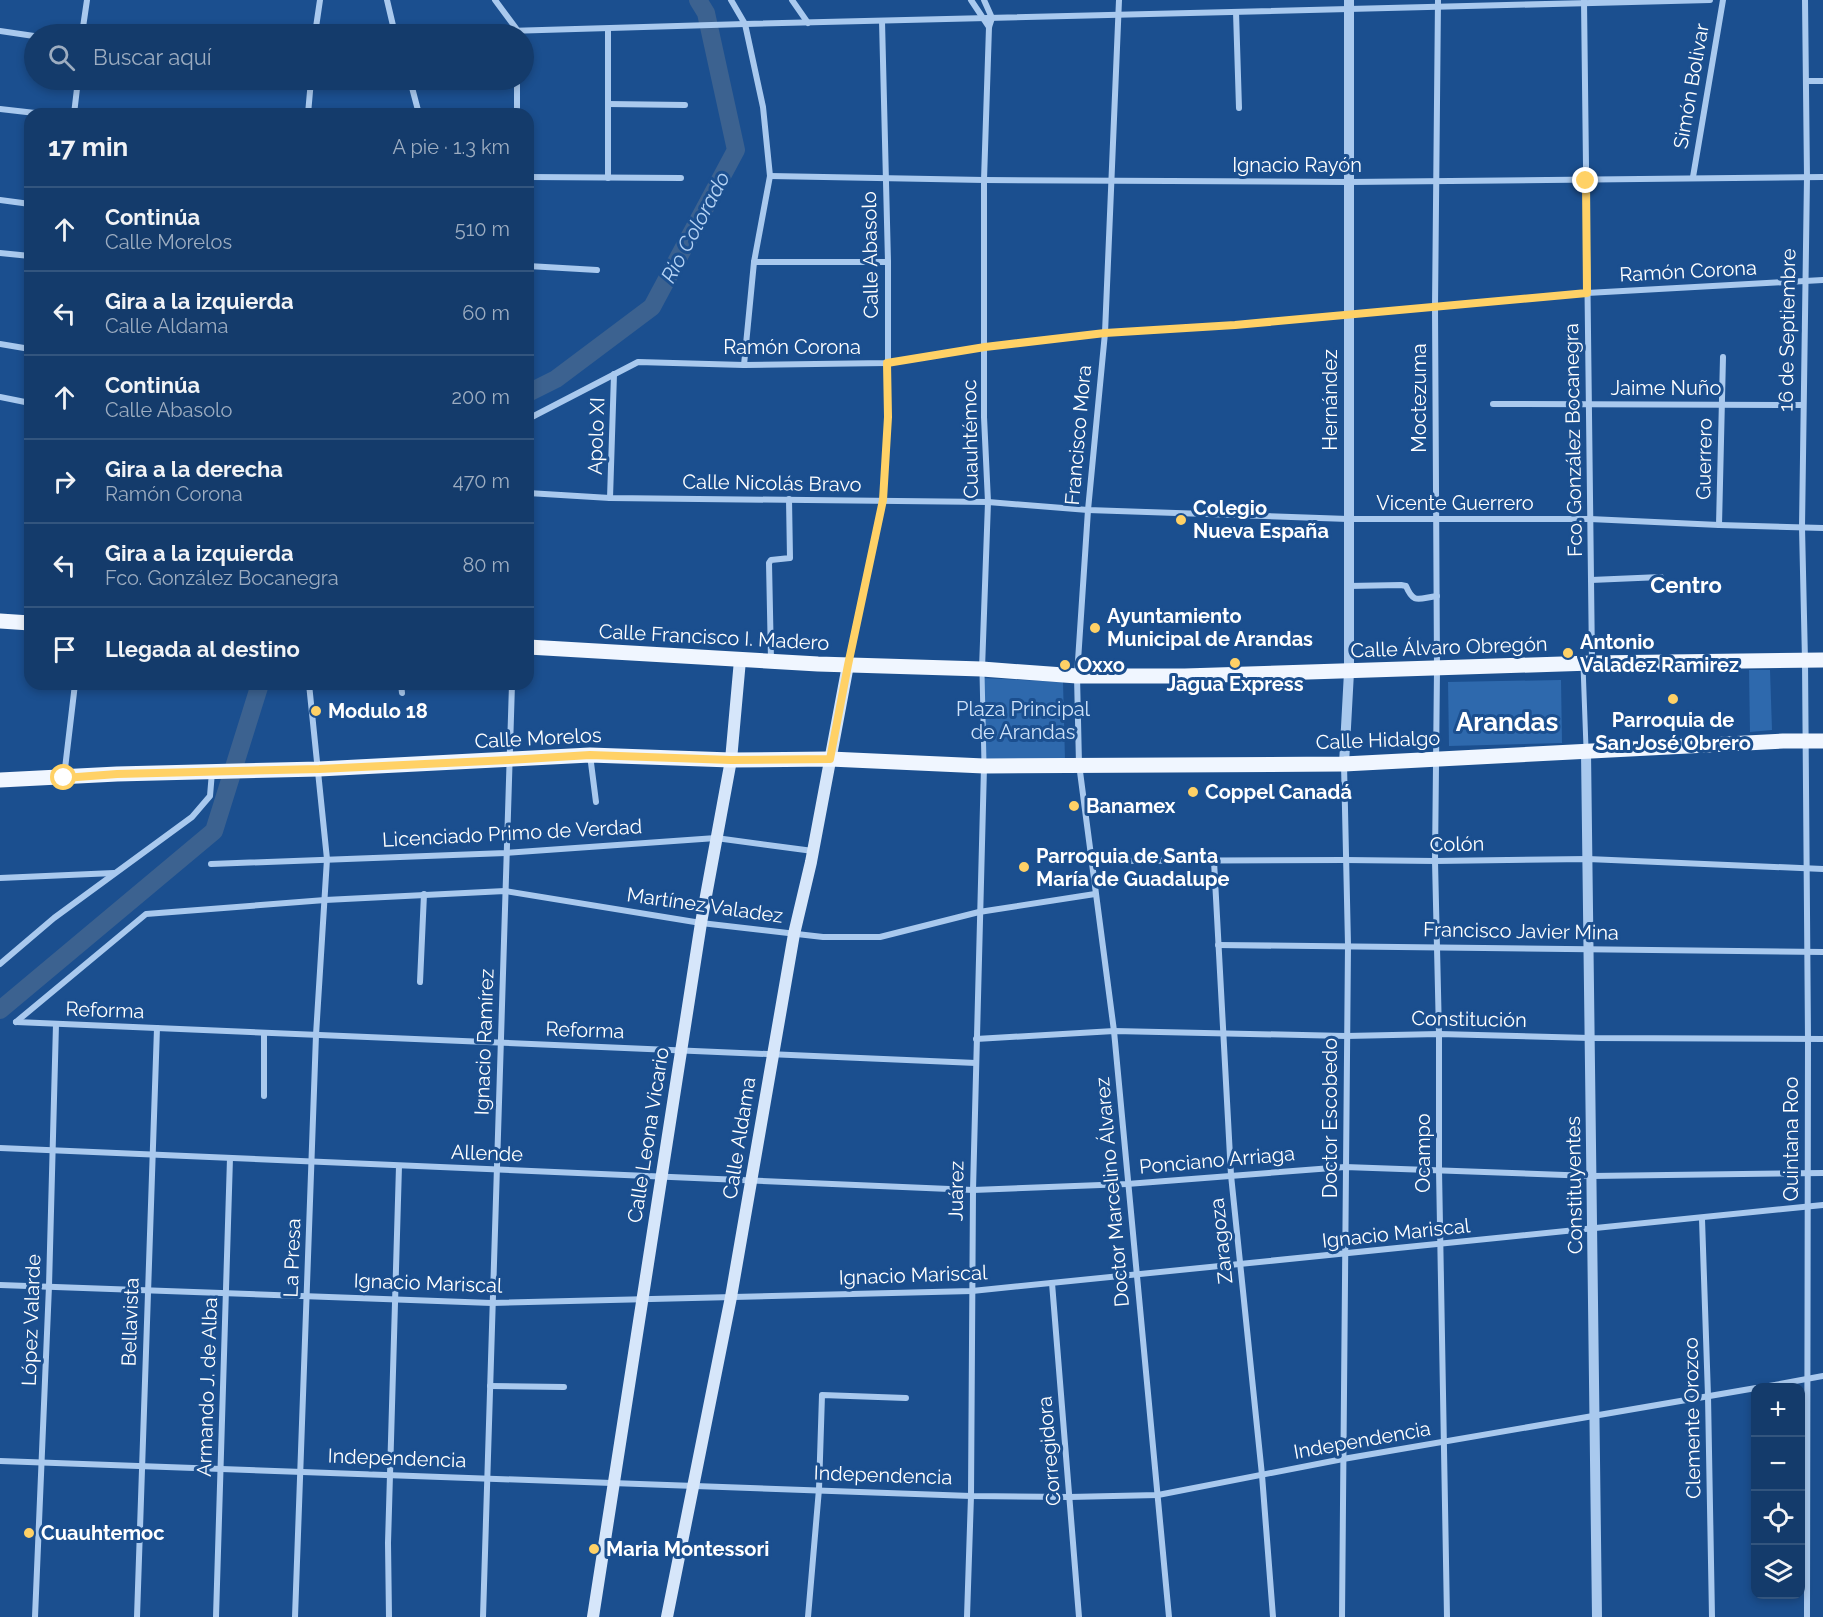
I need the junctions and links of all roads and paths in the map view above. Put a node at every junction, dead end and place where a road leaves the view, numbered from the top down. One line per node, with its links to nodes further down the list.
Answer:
1 (87, 0): 22 (street)
2 (320, 0): 23 (street)
3 (387, 0): 24 (street)
4 (495, 0): 25 (street)
5 (731, 0): 26 (street)
6 (792, 0): 21 (street)
7 (971, 0): 18 (street)
8 (984, 0): 19 (street)
9 (1119, 0): 17 (street, Francisco Mora)
10 (1710, 0): 13 (street)
11 (1723, 0): 50 (street, Simón Bolivar)
12 (1805, 0): 32 (street, 16 de Septiembre)
13 (1584, 2): 14 (street); 58 (street, Fco. González Bocanegra)
14 (1438, 3): 15 (street); 57 (street, Moctezuma)
15 (1349, 5): 16 (street); 59 (street, Hernández)
16 (1236, 12): 17 (street); 44 (street)
17 (1118, 15): 19 (street); 56 (street, Francisco Mora)
18 (983, 18): 19 (street); 20 (street); 27 (street)
19 (992, 18): 27 (street, Cuauhtémoc)
20 (882, 21): 21 (street); 48 (street, Calle Abasolo)
21 (808, 22): 26 (street)
22 (83, 24)
23 (316, 24)
24 (393, 24)
25 (512, 24)
26 (743, 24): 28 (street); 47 (street)
27 (989, 27): 55 (street, Cuauhtémoc)
28 (608, 28): 30 (street); 38 (street)
29 (0, 31): 31 (street)
30 (534, 32)
31 (24, 35)
32 (1807, 81): 33 (street); 51 (street, 16 de Septiembre)
33 (1823, 81)
34 (77, 90): 40 (street)
35 (310, 90): 41 (street)
36 (413, 90): 42 (street)
37 (517, 90): 43 (street)
38 (608, 104): 39 (street); 53 (street)
39 (685, 105)
40 (75, 108)
41 (309, 108)
42 (417, 108)
43 (517, 108)
44 (1239, 108)
45 (0, 109): 46 (street)
46 (24, 112)
47 (770, 176): 48 (street, Ignacio Rayón); 64 (street)
48 (885, 176): 55 (street, Ignacio Rayón); 65 (street, Calle Abasolo)
49 (534, 177): 53 (street)
50 (1693, 177): 51 (street, Ignacio Rayón); 58 (street, Ignacio Rayón)
51 (1807, 177): 52 (street, Ignacio Rayón); 69 (street, 16 de Septiembre)
52 (1823, 177)
53 (608, 178): 54 (street)
54 (681, 178)
55 (984, 180): 56 (street, Ignacio Rayón); 76 (street, Cuauhtémoc)
56 (1112, 180): 59 (street, Ignacio Rayón); 73 (street, Francisco Mora)
57 (1437, 181): 58 (street, Ignacio Rayón); 59 (street, Ignacio Rayón); 71 (street, Moctezuma)
58 (1586, 181): 70 (street, Fco. González Bocanegra)
59 (1348, 183): 72 (street, Hernández)
60 (0, 200): 61 (street)
61 (24, 203)
62 (0, 253): 63 (street)
63 (24, 255)
64 (754, 262): 65 (street); 79 (street)
65 (888, 262): 78 (street, Calle Abasolo)
66 (534, 266): 67 (street)
67 (597, 270)
68 (1823, 280): 69 (street, Ramón Corona)
69 (1804, 281): 70 (street, Ramón Corona); 86 (street, 16 de Septiembre)
70 (1587, 293): 71 (street, Ramón Corona); 84 (street, Fco. González Bocanegra)
71 (1435, 307): 72 (street, Ramón Corona); 96 (street, Moctezuma)
72 (1348, 315): 73 (street, Ramón Corona); 94 (street, Hernández)
73 (1105, 333): 76 (street, Ramón Corona); 93 (street, Francisco Mora)
74 (0, 344): 75 (street)
75 (24, 347)
76 (985, 347): 78 (street, Ramón Corona); 92 (street, Cuauhtémoc)
77 (1723, 357): 85 (street, Guerrero)
78 (887, 363): 79 (street, Ramón Corona); 91 (street, Calle Abasolo)
79 (744, 365): 80 (street, Ramón Corona)
80 (614, 374): 87 (street, Ramón Corona); 89 (street, Apolo XI)
81 (0, 398): 82 (street)
82 (24, 403)
83 (1493, 404): 84 (street, Jaime Nuño)
84 (1589, 404): 85 (street, Jaime Nuño); 95 (street, Fco. González Bocanegra)
85 (1721, 405): 86 (street, Jaime Nuño); 97 (street, Guerrero)
86 (1803, 405): 98 (street, 16 de Septiembre)
87 (534, 416)
88 (534, 493): 89 (street, Calle Nicolás Bravo)
89 (610, 498): 90 (street, Calle Nicolás Bravo)
90 (789, 499): 91 (street, Calle Nicolás Bravo); 109 (street)
91 (883, 500): 92 (street, Calle Nicolás Bravo); 112 (street, Calle Abasolo)
92 (988, 502): 93 (street, Calle Nicolás Bravo); 113 (street, Cuauhtémoc)
93 (1088, 510): 94 (street, Vicente Guerrero); 116 (street, Francisco Mora)
94 (1348, 519): 96 (street, Vicente Guerrero); 102 (street, Hernández)
95 (1590, 519): 96 (street, Vicente Guerrero); 97 (street, Vicente Guerrero); 101 (street, Fco. González Bocanegra)
96 (1437, 520): 103 (street, Moctezuma)
97 (1719, 525): 98 (street, Vicente Guerrero)
98 (1802, 527): 99 (street, Vicente Guerrero); 110 (street, 16 de Septiembre)
99 (1823, 528)
100 (1661, 577): 101 (street)
101 (1591, 580): 111 (street, Fco. González Bocanegra)
102 (1348, 586): 103 (street); 115 (street, Hernández)
103 (1437, 596): 114 (street, Moctezuma)
104 (0, 621): 105 (main road)
105 (24, 623)
106 (534, 647): 107 (main road, Calle Francisco I. Madero)
107 (740, 660): 109 (main road, Calle Francisco I. Madero); 128 (main road, Calle Leona Vicario)
108 (1823, 660): 110 (main road, Calle Álvaro Obregón)
109 (771, 661): 112 (main road, Calle Francisco I. Madero)
110 (1805, 661): 111 (main road, Calle Álvaro Obregón); 122 (street, Quintana Roo)
111 (1587, 663): 114 (main road, Calle Álvaro Obregón); 124 (street)
112 (848, 665): 113 (main road, Calle Francisco I. Madero); 126 (main road, Calle Aldama)
113 (982, 669): 116 (main road, Calle Francisco I. Madero); 132 (street)
114 (1437, 669): 115 (main road, Calle Álvaro Obregón); 129 (street, Moctezuma)
115 (1349, 672): 116 (main road, Calle Álvaro Obregón); 130 (street, Hernández)
116 (1077, 676): 131 (street, Francisco Mora)
117 (74, 690): 135 (street)
118 (310, 690): 133 (street, La Presa)
119 (402, 690): 121 (street)
120 (512, 690): 127 (street, Ignacio Ramírez)
121 (402, 693)
122 (1805, 741): 123 (main road, Calle Hidalgo); 124 (main road, Calle Hidalgo); 148 (street, Quintana Roo)
123 (1823, 741)
124 (1586, 752): 129 (main road, Calle Hidalgo); 142 (street, Constituyentes)
125 (590, 755): 127 (main road, Calle Morelos); 128 (main road, Calle Morelos); 137 (street)
126 (830, 759): 128 (main road, Calle Morelos); 132 (main road, Calle Morelos); 139 (main road, Calle Aldama)
127 (509, 760): 133 (main road, Calle Morelos); 140 (street, Ignacio Ramírez)
128 (731, 760): 138 (main road, Calle Leona Vicario)
129 (1435, 760): 130 (main road, Calle Hidalgo); 146 (street, Ocampo)
130 (1344, 764): 131 (main road, Calle Hidalgo); 143 (street, Doctor Escobedo)
131 (1079, 765): 132 (main road, Calle Morelos); 144 (street, Doctor Marcelino Álvarez)
132 (984, 766): 156 (street, Juárez)
133 (319, 769): 134 (main road, Calle Morelos); 141 (street, La Presa)
134 (219, 772): 135 (main road, Calle Morelos); 150 (street)
135 (64, 778): 136 (main road, Calle Morelos)
136 (0, 780)
137 (596, 802)
138 (716, 838): 139 (street, Licenciado Primo de Verdad); 140 (street, Licenciado Primo de Verdad); 157 (main road, Calle Leona Vicario)
139 (813, 851): 158 (main road, Calle Aldama)
140 (506, 853): 141 (street, Licenciado Primo de Verdad); 152 (street, Ignacio Ramírez)
141 (327, 859): 147 (street, Licenciado Primo de Verdad); 155 (street, La Presa)
142 (1588, 859): 146 (street, Colón); 148 (street, Colón); 162 (street, Constituyentes)
143 (1345, 860): 145 (street, Colón); 146 (street, Colón); 160 (street, Doctor Escobedo)
144 (1091, 861): 145 (street, Colón); 154 (street, Doctor Marcelino Álvarez)
145 (1214, 861): 159 (street, Zaragoza)
146 (1435, 861): 161 (street, Ocampo)
147 (211, 864)
148 (1807, 867): 149 (street, Colón); 163 (street, Quintana Roo)
149 (1823, 869)
150 (114, 873): 151 (street); 165 (street)
151 (0, 878)
152 (505, 891): 153 (street, Martínez Valadez); 157 (street, Martínez Valadez); 180 (street, Ignacio Ramírez)
153 (424, 894): 155 (street, Martínez Valadez); 166 (street)
154 (1095, 894): 156 (street, Martínez Valadez); 170 (street, Doctor Marcelino Álvarez)
155 (325, 900): 167 (street, Martínez Valadez); 174 (street, La Presa)
156 (979, 912): 158 (street, Martínez Valadez); 177 (street, Juárez)
157 (701, 923): 158 (street, Martínez Valadez); 181 (main road, Calle Leona Vicario)
158 (794, 934): 182 (main road, Calle Aldama)
159 (1218, 945): 160 (street, Francisco Javier Mina); 172 (street, Zaragoza)
160 (1348, 945): 161 (street, Francisco Javier Mina); 175 (street, Doctor Escobedo)
161 (1437, 947): 162 (street, Francisco Javier Mina); 173 (street, Ocampo)
162 (1589, 948): 163 (street, Francisco Javier Mina); 176 (street, Constituyentes)
163 (1806, 952): 164 (street, Francisco Javier Mina); 178 (street, Quintana Roo)
164 (1823, 952)
165 (0, 963)
166 (420, 982)
167 (16, 1022): 168 (street, Reforma)
168 (56, 1024): 169 (street, Reforma); 186 (street, López Valarde)
169 (157, 1028): 171 (street, Reforma); 187 (street, Bellavista)
170 (1114, 1031): 172 (street, Constitución); 177 (street, Constitución); 200 (street, Doctor Marcelino Álvarez)
171 (264, 1033): 174 (street, Reforma); 184 (street)
172 (1222, 1033): 175 (street, Constitución); 196 (street, Zaragoza)
173 (1439, 1034): 175 (street, Constitución); 176 (street, Constitución); 193 (street, Ocampo)
174 (316, 1035): 180 (street, Reforma); 189 (street, La Presa)
175 (1346, 1036): 191 (street, Doctor Escobedo)
176 (1590, 1038): 178 (street, Constitución); 197 (street, Constituyentes)
177 (976, 1039): 183 (street, Juárez)
178 (1808, 1039): 179 (street, Constitución); 194 (street, Quintana Roo)
179 (1823, 1039)
180 (500, 1043): 181 (street, Reforma); 192 (street, Ignacio Ramírez)
181 (681, 1050): 182 (street, Reforma); 198 (main road, Calle Leona Vicario)
182 (772, 1054): 183 (street, Reforma); 199 (main road, Calle Aldama)
183 (976, 1063): 201 (street, Juárez)
184 (264, 1096)
185 (0, 1148): 186 (street, Allende)
186 (52, 1151): 187 (street, Allende); 212 (street, López Valarde)
187 (153, 1155): 188 (street, Allende); 213 (street, Bellavista)
188 (230, 1158): 189 (street, Allende); 215 (street, Armando J. de Alba)
189 (312, 1162): 190 (street, Allende); 216 (street, La Presa)
190 (399, 1166): 192 (street, Allende); 218 (street)
191 (1345, 1167): 193 (street, Ponciano Arriaga); 196 (street, Ponciano Arriaga); 207 (street, Doctor Escobedo)
192 (496, 1170): 198 (street, Allende); 220 (street, Ignacio Ramírez)
193 (1439, 1170): 197 (street, Ponciano Arriaga); 206 (street, Ocampo)
194 (1808, 1173): 195 (street, Ponciano Arriaga); 197 (street, Ponciano Arriaga); 203 (street, Quintana Roo)
195 (1823, 1173)
196 (1231, 1175): 200 (street, Ponciano Arriaga); 208 (street, Zaragoza)
197 (1592, 1176): 205 (street, Constituyentes)
198 (661, 1177): 199 (street, Allende); 219 (main road, Calle Leona Vicario)
199 (752, 1181): 201 (street, Allende); 217 (main road, Calle Aldama)
200 (1127, 1184): 201 (street, Ponciano Arriaga); 209 (street, Doctor Marcelino Álvarez)
201 (973, 1190): 214 (street, Juárez)
202 (1823, 1205): 203 (street, Ignacio Mariscal)
203 (1808, 1206): 204 (street, Ignacio Mariscal); 222 (street, Quintana Roo)
204 (1702, 1219): 205 (street, Ignacio Mariscal); 227 (street, Clemente Orozco)
205 (1592, 1228): 206 (street, Ignacio Mariscal); 229 (street, Constituyentes)
206 (1440, 1245): 207 (street, Ignacio Mariscal); 230 (street, Ocampo)
207 (1347, 1254): 208 (street, Ignacio Mariscal); 231 (street, Doctor Escobedo)
208 (1240, 1265): 209 (street, Ignacio Mariscal); 238 (street, Zaragoza)
209 (1136, 1275): 210 (street, Ignacio Mariscal); 243 (street, Doctor Marcelino Álvarez)
210 (1052, 1283): 214 (street, Ignacio Mariscal); 245 (street, Corregidora)
211 (0, 1285): 212 (street, Ignacio Mariscal)
212 (49, 1287): 213 (street, Ignacio Mariscal); 233 (street, López Valarde)
213 (148, 1290): 215 (street, Ignacio Mariscal); 234 (street, Bellavista)
214 (972, 1291): 217 (street, Ignacio Mariscal); 244 (street, Juárez)
215 (226, 1293): 216 (street, Ignacio Mariscal); 235 (street, Armando J. de Alba)
216 (307, 1296): 218 (street, Ignacio Mariscal); 236 (street, La Presa)
217 (731, 1297): 219 (street, Ignacio Mariscal); 241 (main road, Calle Aldama)
218 (396, 1299): 220 (street, Ignacio Mariscal); 237 (street)
219 (642, 1299): 220 (street, Ignacio Mariscal); 240 (main road, Calle Leona Vicario)
220 (492, 1303): 224 (street, Ignacio Ramírez)
221 (1823, 1376): 222 (street, Independencia)
222 (1807, 1379): 223 (street, Independencia); 263 (street, Quintana Roo)
223 (1785, 1383)
224 (490, 1386): 225 (street); 239 (street, Ignacio Ramírez)
225 (564, 1387)
226 (1751, 1389): 227 (street, Independencia)
227 (1708, 1396): 229 (street, Independencia); 262 (street, Clemente Orozco)
228 (906, 1398): 242 (street)
229 (1595, 1415): 230 (street, Independencia); 261 (street, Constituyentes)
230 (1445, 1442): 231 (street, Independencia); 260 (street, Ocampo)
231 (1343, 1460): 238 (street, Independencia); 259 (street, Doctor Escobedo)
232 (0, 1461): 233 (street, Independencia)
233 (42, 1463): 234 (street, Independencia); 246 (street, López Valarde)
234 (142, 1465): 235 (street, Independencia); 247 (street, Bellavista)
235 (220, 1468): 236 (street, Independencia); 248 (street, Armando J. de Alba)
236 (300, 1471): 237 (street, Independencia); 249 (street, La Presa)
237 (391, 1474): 239 (street, Independencia); 250 (street)
238 (1262, 1475): 243 (street, Independencia); 258 (street, Zaragoza)
239 (487, 1478): 240 (street, Independencia); 251 (street, Ignacio Ramírez)
240 (615, 1483): 241 (street, Independencia); 252 (main road, Calle Leona Vicario)
241 (694, 1486): 242 (street, Independencia); 253 (main road, Calle Aldama)
242 (819, 1489): 244 (street, Independencia); 254 (street)
243 (1158, 1495): 245 (street, Independencia); 257 (street, Doctor Marcelino Álvarez)
244 (971, 1496): 245 (street, Independencia); 255 (street, Juárez)
245 (1069, 1497): 256 (street, Corregidora)
246 (35, 1617)
247 (137, 1617)
248 (216, 1617)
249 (295, 1617)
250 (389, 1617)
251 (483, 1617)
252 (593, 1617)
253 (667, 1617)
254 (808, 1617)
255 (967, 1617)
256 (1079, 1617)
257 (1169, 1617)
258 (1273, 1617)
259 (1342, 1617)
260 (1447, 1617)
261 (1597, 1617)
262 (1712, 1617)
263 (1807, 1617)

